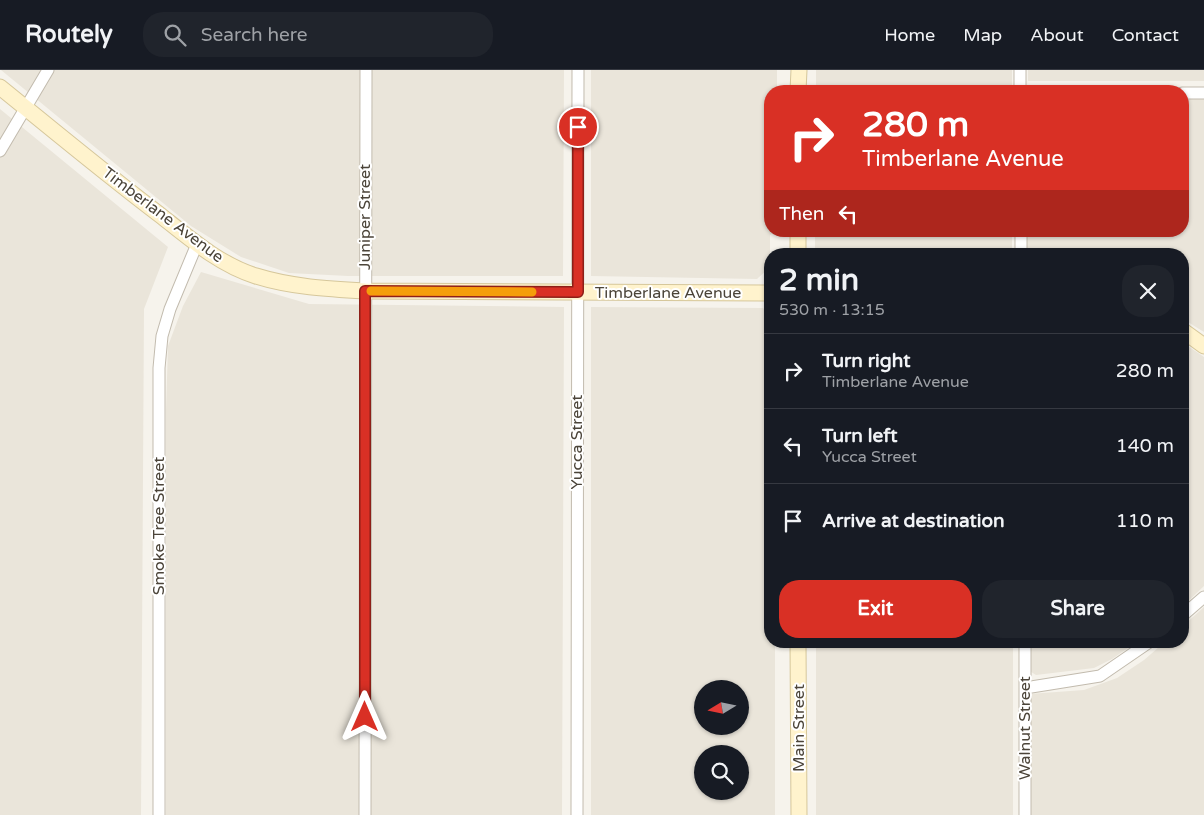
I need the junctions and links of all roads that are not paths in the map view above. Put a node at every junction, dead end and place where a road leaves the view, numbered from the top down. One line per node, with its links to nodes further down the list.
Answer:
1 (48, 70): 11 (street)
2 (366, 70): 14 (street, Juniper Street)
3 (578, 70): 15 (street, Yucca Street)
4 (799, 70): 6 (street)
5 (1020, 70): 7 (street)
6 (798, 85)
7 (1020, 85)
8 (0, 87): 11 (street, Timberlane Avenue)
9 (1189, 93): 10 (street)
10 (1204, 93)
11 (26, 108): 12 (street); 13 (street, Timberlane Avenue)
12 (0, 151)
13 (197, 244): 14 (street, Timberlane Avenue); 25 (street, Smoke Tree Street)
14 (365, 291): 15 (street, Timberlane Avenue); 26 (street, Juniper Street)
15 (578, 292): 16 (street, Timberlane Avenue); 27 (street, Yucca Street)
16 (764, 293)
17 (1189, 335): 18 (street)
18 (1204, 346)
19 (1204, 597): 20 (street)
20 (1189, 610)
21 (798, 648): 28 (street, Main Street)
22 (1025, 648): 24 (street, Walnut Street)
23 (1141, 648): 24 (street)
24 (1025, 688): 29 (street, Walnut Street)
25 (159, 815)
26 (365, 815)
27 (577, 815)
28 (799, 815)
29 (1025, 815)

